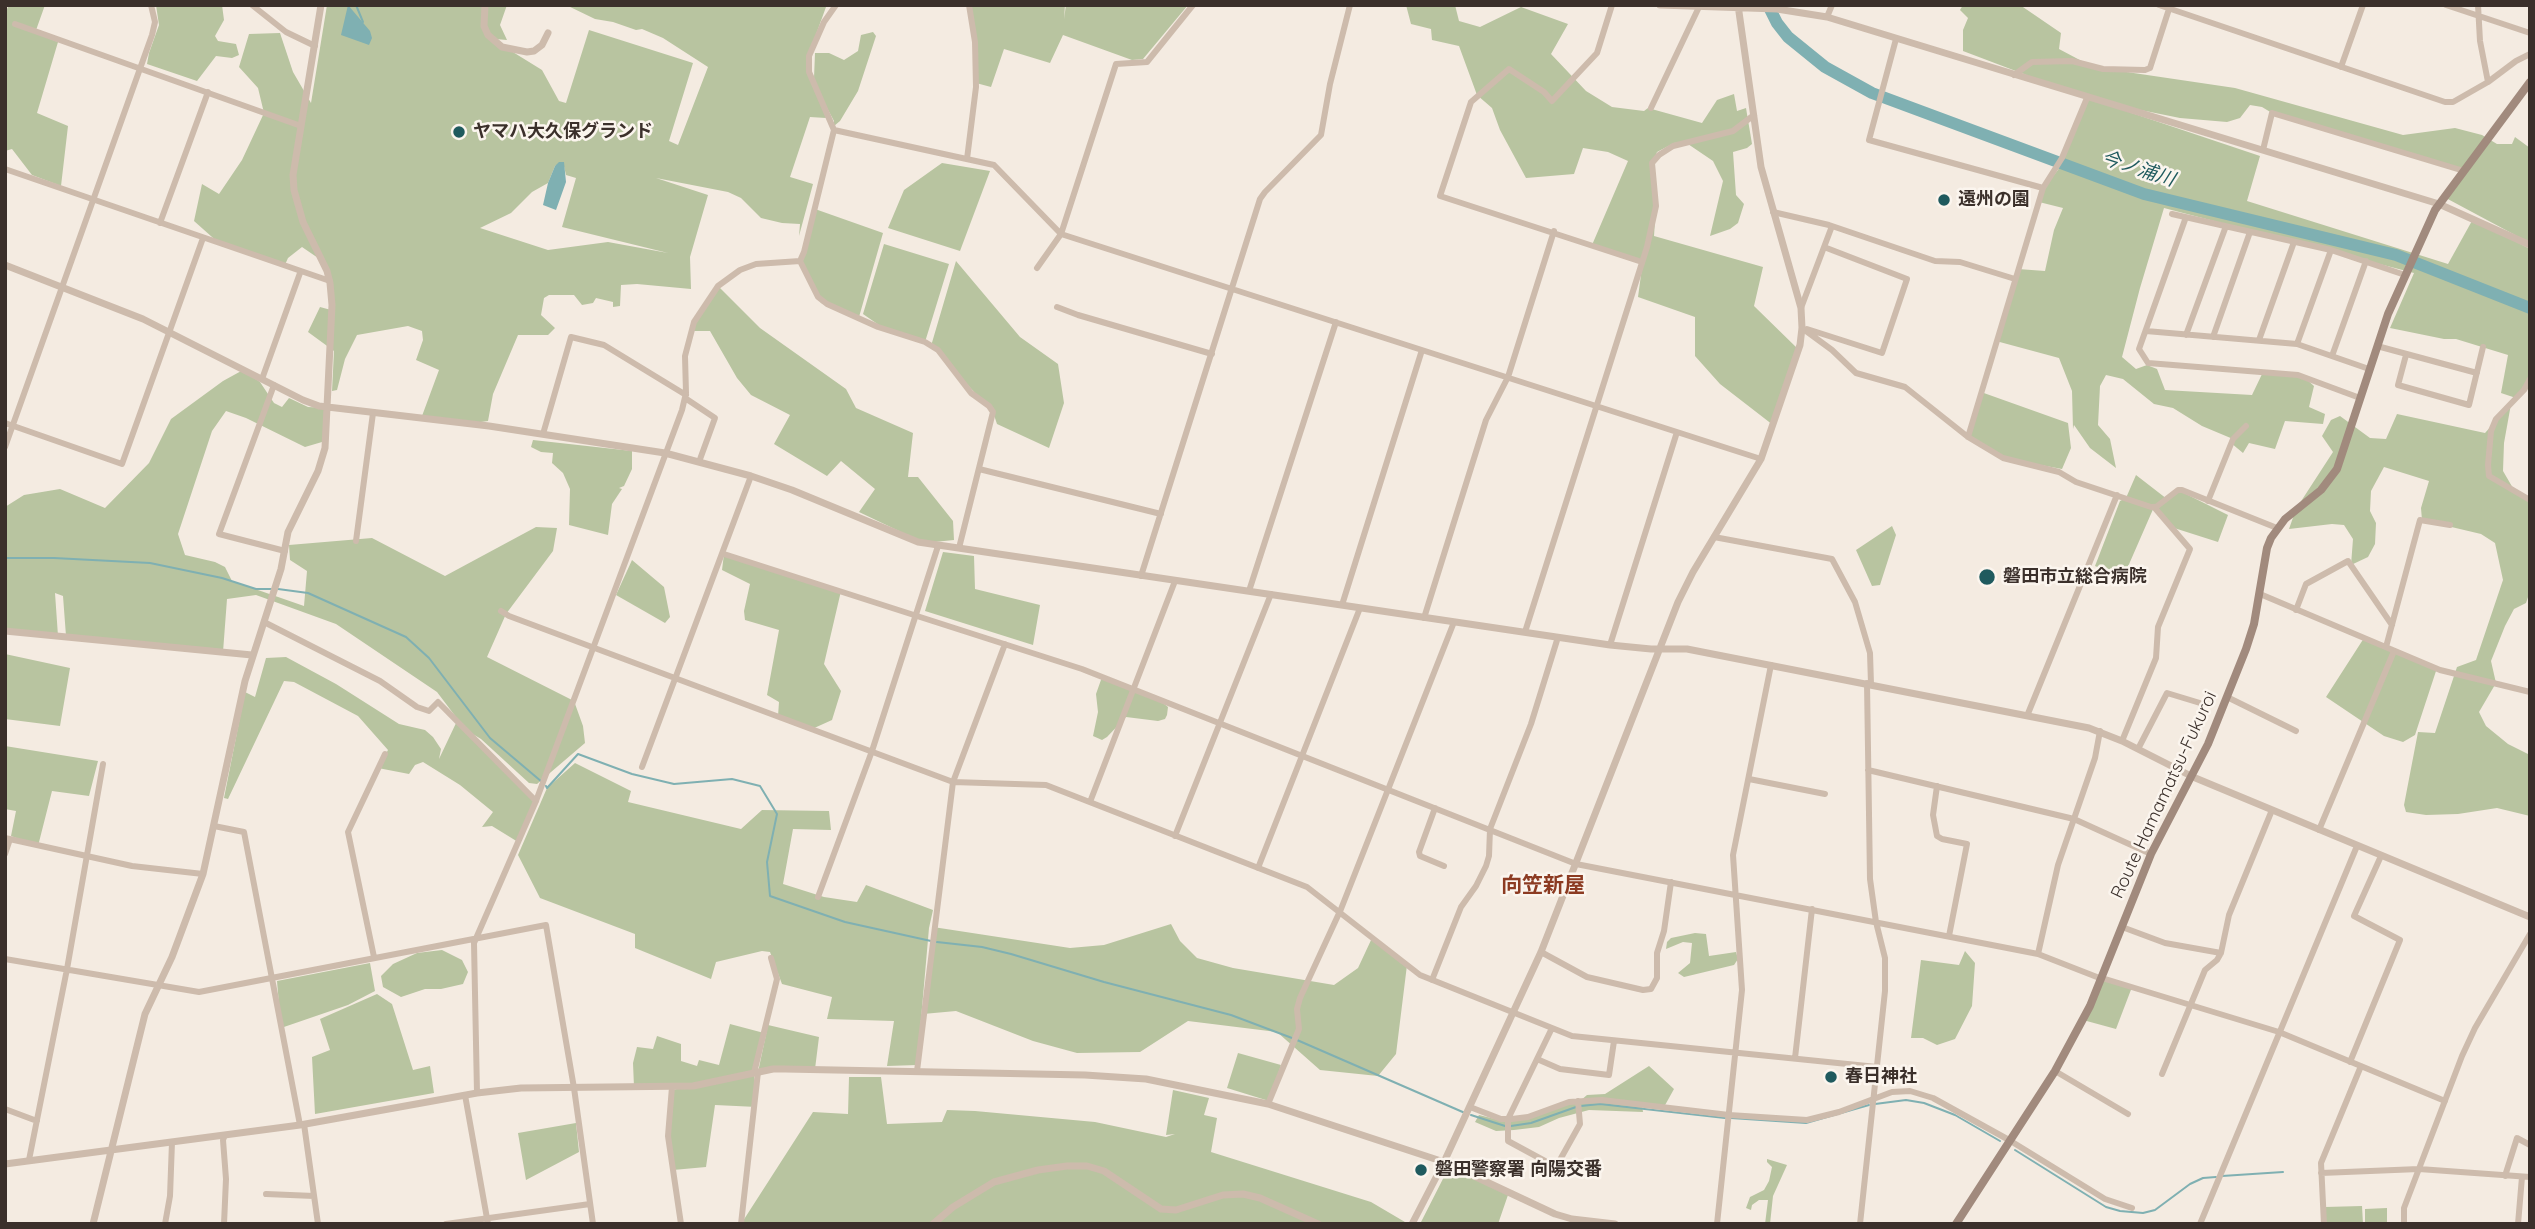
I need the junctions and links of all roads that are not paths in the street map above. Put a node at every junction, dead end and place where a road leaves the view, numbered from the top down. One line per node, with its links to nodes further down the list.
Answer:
1 (151, 5): 28 (street)
2 (253, 5): 26 (street)
3 (321, 5): 26 (street)
4 (485, 5): 23 (street)
5 (836, 5): 38 (street)
6 (969, 5): 40 (street)
7 (1193, 5): 54 (street)
8 (1350, 5): 70 (street)
9 (1612, 5): 52 (street)
10 (1660, 5): 16 (street)
11 (1832, 5): 21 (street)
12 (2159, 5): 19 (street)
13 (2363, 5): 29 (street)
14 (2446, 5): 20 (street)
15 (2478, 5): 20 (street)
16 (1699, 7): 17 (street); 35 (street)
17 (1738, 7): 18 (street); 36 (street)
18 (1776, 7): 21 (street)
19 (2169, 9): 29 (street); 30 (street)
20 (2478, 16): 24 (street); 31 (street)
21 (1827, 17): 25 (street)
22 (15, 24): 28 (street)
23 (548, 33)
24 (2530, 33)
25 (1896, 39): 30 (street); 43 (street)
26 (315, 46): 37 (street)
27 (2530, 54): 31 (street)
28 (140, 67): 33 (street); 44 (street)
29 (2341, 67): 31 (street)
30 (2014, 75): 34 (street)
31 (2488, 82)
32 (2530, 82): 42 (main road, Route Hamamatsu-Fukuroi)
33 (208, 92): 37 (street); 49 (street)
34 (2087, 98): 39 (street); 43 (street)
35 (1651, 108)
36 (1754, 116): 46 (street); 62 (street)
37 (301, 127): 68 (street)
38 (834, 130): 40 (street); 60 (street)
39 (2263, 150): 42 (street); 45 (street)
40 (967, 159): 54 (street)
41 (5, 169): 44 (street)
42 (2464, 171): 45 (main road, Route Hamamatsu-Fukuroi)
43 (2043, 188): 67 (street)
44 (93, 199): 49 (street); 69 (street)
45 (2439, 204): 57 (street); 66 (main road, Route Hamamatsu-Fukuroi)
46 (1773, 212): 50 (street); 72 (street)
47 (2172, 214): 48 (street)
48 (2186, 217): 51 (street); 76 (street)
49 (160, 223): 55 (street)
50 (1832, 226): 58 (street); 67 (street)
51 (2226, 226): 53 (street); 77 (street)
52 (1554, 232): 62 (street); 89 (street)
53 (2250, 232): 56 (street); 78 (street)
54 (1061, 234): 64 (street); 70 (street)
55 (202, 238): 65 (street); 75 (street)
56 (2294, 242): 59 (street); 79 (street)
57 (2530, 245)
58 (1824, 247): 72 (street); 74 (street)
59 (2331, 250): 61 (street); 80 (street)
60 (800, 261): 93 (street); 107 (street)
61 (2366, 261): 66 (street); 86 (street)
62 (1643, 262): 95 (street)
63 (5, 265): 69 (street)
64 (1037, 268)
65 (300, 273): 68 (street); 90 (street)
66 (2405, 275): 81 (main road, Route Hamamatsu-Fukuroi)
67 (2015, 279): 102 (street)
68 (330, 281): 96 (street)
69 (61, 286): 75 (street); 98 (street)
70 (1232, 289): 73 (street); 84 (street)
71 (1057, 307): 84 (street)
72 (1801, 308): 74 (street)
73 (1336, 322): 83 (street); 124 (street)
74 (1802, 328): 102 (street); 105 (street)
75 (169, 331): 90 (street); 98 (street)
76 (2146, 331): 77 (street); 94 (street)
77 (2186, 335): 78 (street)
78 (2213, 337): 79 (street)
79 (2259, 340): 80 (street)
80 (2297, 344): 86 (street)
81 (2376, 346): 85 (street); 87 (main road, Route Hamamatsu-Fukuroi)
82 (2483, 347): 88 (street)
83 (1422, 350): 89 (street); 127 (street)
84 (1212, 354): 113 (street)
85 (2406, 355): 88 (street); 88 (street)
86 (2332, 356): 87 (street)
87 (2369, 369): 94 (main road, Route Hamamatsu-Fukuroi)
88 (2477, 373)
89 (1508, 377): 95 (street); 132 (street)
90 (262, 379): 92 (street)
91 (2530, 379): 110 (street)
92 (274, 385): 96 (street); 120 (street)
93 (685, 397): 101 (street); 104 (street); 106 (street)
94 (2360, 398): 115 (main road, Route Hamamatsu-Fukuroi)
95 (1596, 406): 100 (street); 137 (street)
96 (328, 408): 97 (street); 120 (street)
97 (373, 413): 101 (street); 117 (street)
98 (9, 424): 103 (street)
99 (2246, 426): 111 (street)
100 (1677, 432): 105 (street); 140 (street)
101 (543, 434): 104 (street)
102 (1968, 436): 109 (street)
103 (5, 447)
104 (665, 453): 106 (street); 142 (street)
105 (1761, 459): 116 (street)
106 (699, 462): 108 (street)
107 (979, 469): 113 (street); 119 (street)
108 (751, 476): 118 (street); 121 (street)
109 (2117, 495): 112 (street); 153 (street)
110 (2530, 500)
111 (2208, 501): 112 (street); 115 (street)
112 (2154, 507): 157 (street)
113 (1161, 514): 122 (street)
114 (2450, 525): 135 (street)
115 (2277, 528): 126 (main road, Route Hamamatsu-Fukuroi)
116 (1714, 537): 143 (street); 148 (street)
117 (356, 541)
118 (938, 546): 119 (street); 131 (street)
119 (959, 548): 122 (street)
120 (285, 551): 133 (street)
121 (723, 554): 131 (street); 147 (street)
122 (1141, 576): 123 (street)
123 (1175, 581): 124 (street); 149 (street)
124 (1249, 591): 125 (street)
125 (1271, 594): 127 (street); 154 (street)
126 (2260, 594): 129 (street); 151 (main road, Route Hamamatsu-Fukuroi)
127 (1342, 605): 128 (street)
128 (1360, 608): 132 (street); 161 (street)
129 (2296, 610): 135 (street); 141 (street)
130 (502, 611): 142 (street)
131 (916, 615): 139 (street); 159 (street)
132 (1424, 618): 134 (street)
133 (264, 622): 145 (street); 171 (street)
134 (1454, 622): 137 (street); 169 (street)
135 (2392, 625): 141 (street)
136 (5, 631): 145 (street)
137 (1525, 632): 138 (street)
138 (1558, 637): 140 (street); 177 (street)
139 (1005, 644): 149 (street); 167 (street)
140 (1610, 645): 143 (street)
141 (2386, 647): 144 (street)
142 (593, 648): 147 (street); 171 (street)
143 (1659, 649): 146 (street); 186 (street)
144 (2394, 650): 150 (street); 178 (street)
145 (252, 655): 176 (street)
146 (1771, 665): 148 (street); 166 (street)
147 (677, 678): 159 (street); 163 (street)
148 (1869, 684): 153 (street); 164 (street)
149 (1134, 689): 154 (street); 172 (street)
150 (2530, 692)
151 (2227, 697): 156 (street); 165 (main road, Route Hamamatsu-Fukuroi)
152 (2200, 703): 158 (street)
153 (2027, 716): 155 (street)
154 (1219, 723): 161 (street); 179 (street)
155 (2100, 731): 157 (street); 175 (street)
156 (2296, 731)
157 (2122, 741): 158 (street)
158 (2138, 749): 165 (street)
159 (872, 751): 167 (street); 192 (street)
160 (385, 754): 204 (street)
161 (1302, 755): 169 (street); 188 (street)
162 (103, 764): 184 (street)
163 (642, 767)
164 (1868, 770): 168 (street); 196 (street)
165 (2193, 777): 174 (street); 183 (main road, Route Hamamatsu-Fukuroi)
166 (1749, 779): 170 (street); 191 (street)
167 (953, 782): 172 (street); 223 (street)
168 (1937, 786): 175 (street); 199 (street)
169 (1387, 789): 173 (street); 194 (street)
170 (1825, 794)
171 (536, 801): 200 (street)
172 (1090, 802): 179 (street)
173 (1435, 808): 177 (street); 187 (street)
174 (2272, 810): 178 (street); 202 (street)
175 (2074, 819): 183 (street); 203 (street)
176 (214, 826): 189 (street); 208 (street)
177 (1490, 829): 186 (street); 210 (street)
178 (2319, 830): 181 (street)
179 (1175, 836): 188 (street)
180 (8, 839): 182 (street); 184 (street)
181 (2357, 846): 185 (street); 215 (street)
182 (5, 854)
183 (2151, 854): 197 (main road, Route Hamamatsu-Fukuroi)
184 (86, 856): 189 (street); 207 (street)
185 (2381, 856): 195 (street); 220 (street)
186 (1576, 864): 190 (street); 201 (street)
187 (1444, 866)
188 (1258, 868): 194 (street)
189 (203, 874): 211 (street)
190 (1671, 882): 191 (street); 201 (street)
191 (1736, 894): 193 (street); 217 (street)
192 (818, 897)
193 (1812, 909): 196 (street); 218 (street)
194 (1339, 912): 210 (street); 234 (street)
195 (2530, 917)
196 (1876, 922): 199 (street); 222 (street)
197 (2122, 927): 202 (street); 209 (main road, Route Hamamatsu-Fukuroi)
198 (2530, 934): 233 (street)
199 (1949, 936): 203 (street)
200 (476, 937): 204 (street); 228 (street); 229 (street)
201 (1541, 952): 213 (street)
202 (2221, 953): 212 (street)
203 (2038, 954): 209 (street)
204 (374, 957): 208 (street)
205 (771, 958): 225 (street)
206 (5, 959): 207 (street)
207 (67, 969): 211 (street); 240 (street)
208 (272, 978): 211 (street); 241 (street)
209 (2102, 979): 212 (street); 224 (main road, Route Hamamatsu-Fukuroi)
210 (1432, 980): 213 (street)
211 (158, 985): 246 (street)
212 (2190, 1005): 215 (street); 226 (street)
213 (1515, 1013): 214 (street); 235 (street)
214 (1552, 1028): 216 (street); 219 (street)
215 (2279, 1032): 220 (street); 275 (street)
216 (1614, 1041): 217 (street); 219 (street)
217 (1736, 1052): 218 (street); 238 (street)
218 (1796, 1058): 222 (street)
219 (1537, 1059): 239 (street)
220 (2350, 1062): 221 (street)
221 (2361, 1066): 233 (street); 251 (street)
222 (1877, 1067): 231 (street)
223 (917, 1071): 225 (street); 234 (street)
224 (2054, 1071): 237 (street); 243 (main road, Route Hamamatsu-Fukuroi)
225 (756, 1073): 227 (street); 267 (street)
226 (2162, 1074)
227 (672, 1087): 228 (street); 266 (street)
228 (574, 1088): 229 (street); 256 (street)
229 (477, 1093): 230 (street)
230 (465, 1096): 241 (street); 258 (street)
231 (1872, 1099): 238 (street); 243 (street); 273 (street)
232 (1578, 1101): 238 (street); 239 (street); 239 (street)
233 (2445, 1101): 250 (street)
234 (1268, 1104): 248 (street)
235 (1470, 1107): 239 (street); 248 (street)
236 (5, 1109): 240 (street)
237 (2128, 1114)
238 (1729, 1115): 272 (street)
239 (1508, 1119)
240 (37, 1121): 247 (street)
241 (302, 1124): 242 (street); 255 (street)
242 (225, 1135): 244 (street); 262 (street)
243 (2010, 1140): 257 (street); 274 (main road, Route Hamamatsu-Fukuroi)
244 (172, 1142): 246 (street); 261 (street)
245 (2530, 1144): 252 (street)
246 (112, 1150): 247 (street); 260 (street)
247 (29, 1160): 249 (street)
248 (1444, 1162): 259 (street); 270 (street)
249 (5, 1164)
250 (2419, 1169): 251 (street); 252 (street); 277 (street)
251 (2321, 1173): 276 (street)
252 (2505, 1175): 253 (street)
253 (2526, 1177): 278 (street)
254 (266, 1194): 255 (street)
255 (314, 1196): 263 (street)
256 (590, 1204): 258 (street); 265 (street)
257 (2132, 1208)
258 (487, 1221): 264 (street)
259 (1590, 1223): 271 (street)
260 (93, 1224)
261 (165, 1224)
262 (224, 1224)
263 (318, 1224)
264 (446, 1224)
265 (593, 1224)
266 (681, 1224)
267 (741, 1224)
268 (933, 1224): 269 (street)
269 (1318, 1224)
270 (1412, 1224)
271 (1615, 1224)
272 (1717, 1224)
273 (1860, 1224)
274 (1956, 1224)
275 (2200, 1224)
276 (2324, 1224)
277 (2404, 1224)
278 (2518, 1224)

